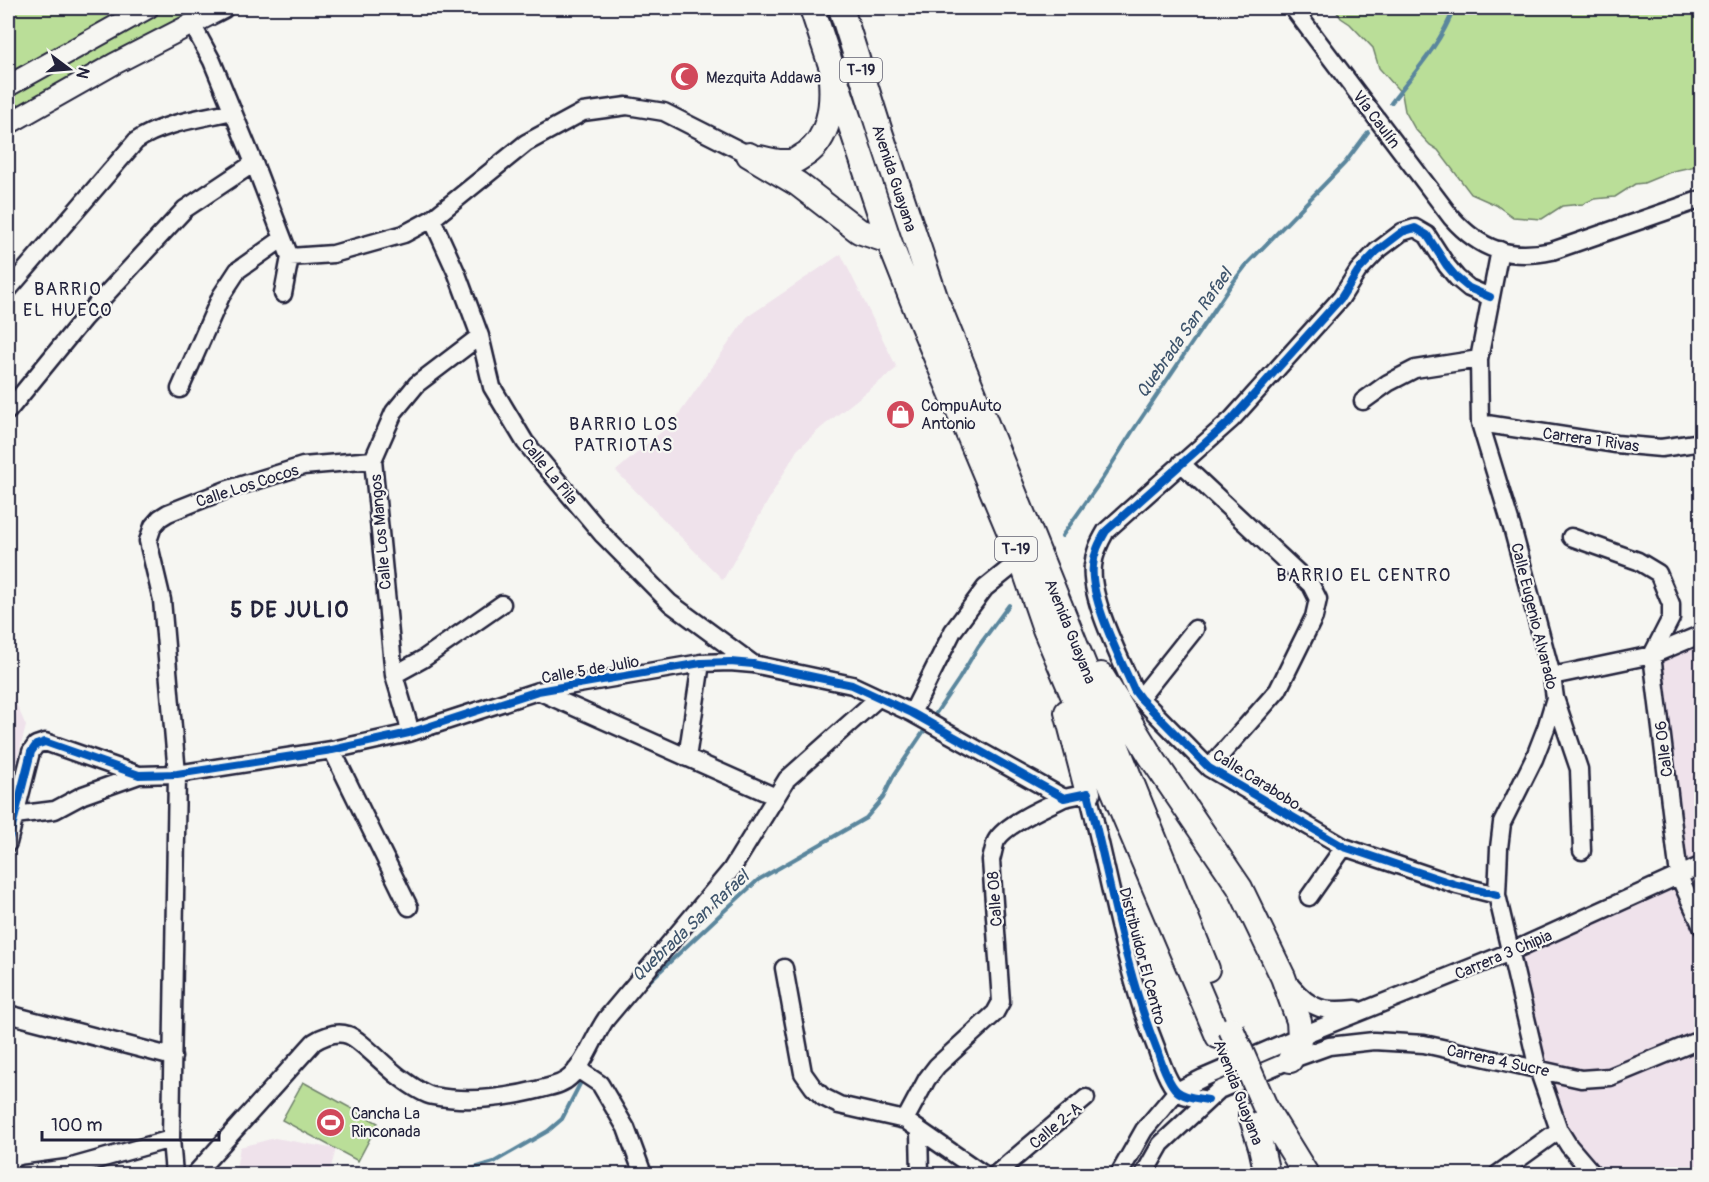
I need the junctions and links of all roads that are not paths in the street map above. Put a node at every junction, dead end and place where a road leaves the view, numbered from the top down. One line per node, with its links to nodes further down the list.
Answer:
1 (148, 8): 8 (main road)
2 (223, 8): 6 (main road)
3 (812, 8): 7 (highway, Avenida Guayana / T-19)
4 (841, 8): 34 (highway, Avenida Guayana / T-19)
5 (1293, 8): 17 (street, Vía Caulín)
6 (192, 24): 9 (street); 10 (main road)
7 (829, 57): 11 (highway); 16 (highway, Avenida Guayana / T-19)
8 (8, 86)
9 (233, 111): 12 (street); 19 (street)
10 (8, 124)
11 (749, 155): 14 (street); 16 (highway)
12 (254, 163): 15 (street); 26 (street)
13 (1700, 203): 17 (street)
14 (432, 219): 18 (street); 22 (street, Calle La Pila)
15 (282, 239): 18 (street); 24 (street)
16 (889, 241): 32 (highway, Avenida Guayana / T-19)
17 (1500, 250): 21 (street, Calle Eugenio Alvarado)
18 (290, 257): 20 (street)
19 (8, 290)
20 (283, 294)
21 (1490, 297): 23 (street, Calle Eugenio Alvarado); 30 (street)
22 (480, 336): 29 (street, Calle Los Mangos); 39 (street, Calle La Pila)
23 (1479, 359): 25 (street); 27 (street, Calle Eugenio Alvarado)
24 (180, 389)
25 (1363, 401)
26 (8, 411)
27 (1480, 423): 28 (street, Carrera 1 Rivas); 41 (street, Calle Eugenio Alvarado)
28 (1701, 442)
29 (373, 460): 40 (street, Calle Los Mangos); 51 (street, Calle Los Cocos)
30 (1180, 463): 44 (street, Calle Carabobo); 50 (street)
31 (1571, 537): 37 (street)
32 (1021, 559): 34 (highway, Avenida Guayana / T-19); 46 (street)
33 (502, 604): 40 (street)
34 (1055, 624): 53 (highway); 68 (highway); 80 (highway, Avenida Guayana / T-19, bridge)
35 (1195, 629): 44 (street)
36 (1701, 634): 37 (street)
37 (1652, 655): 41 (street); 61 (street, Calle 06)
38 (701, 663): 39 (street, Calle 5 de Julio); 42 (street, Calle 5 de Julio); 49 (street)
39 (753, 664): 43 (street, Calle 5 de Julio)
40 (394, 675): 47 (street, Calle Los Mangos)
41 (1552, 676): 45 (street, Calle Eugenio Alvarado)
42 (538, 691): 47 (street, Calle 5 de Julio); 49 (street)
43 (878, 698): 46 (street, Calle 5 de Julio); 54 (street)
44 (1140, 698): 50 (street, Calle Carabobo)
45 (1555, 698): 59 (street); 62 (street, Calle Eugenio Alvarado)
46 (916, 716): 55 (street, Calle 5 de Julio)
47 (409, 733): 48 (street, Calle 5 de Julio)
48 (332, 750): 51 (street, Calle 5 de Julio); 64 (street)
49 (687, 758): 54 (street)
50 (1209, 768): 58 (street, Calle Carabobo)
51 (177, 774): 52 (street, Calle 5 de Julio); 73 (street)
52 (139, 775): 56 (street); 56 (street, Calle 5 de Julio)
53 (1088, 793): 55 (street); 77 (street, Distribuidor El Centro)
54 (776, 797): 76 (street)
55 (1064, 798): 81 (street, Calle 08)
56 (15, 815): 57 (street)
57 (8, 843)
58 (1344, 847): 62 (street, Calle Carabobo); 63 (street)
59 (1582, 850)
60 (1701, 865): 61 (street, Carrera 3 Chipia)
61 (1679, 876): 65 (street, Calle 06); 66 (street, Carrera 3 Chipia)
62 (1497, 895): 66 (street, Calle Eugenio Alvarado)
63 (1309, 897)
64 (409, 907)
65 (1701, 927)
66 (1510, 952): 69 (street, Carrera 3 Chipia); 75 (street, Calle Eugenio Alvarado)
67 (784, 968): 81 (street)
68 (1283, 977): 69 (street); 71 (highway)
69 (1374, 1006): 71 (street, Carrera 3 Chipia)
70 (8, 1014): 73 (street)
71 (1300, 1036): 74 (highway); 77 (street, Carrera 3 Chipia)
72 (1701, 1039): 75 (street, Carrera 4 Sucre)
73 (173, 1057): 84 (street)
74 (1290, 1060): 75 (street, Carrera 4 Sucre); 79 (street, Carrera 4 Sucre)
75 (1538, 1069): 82 (street, Calle Eugenio Alvarado)
76 (579, 1071): 87 (street); 88 (street)
77 (1178, 1091): 79 (street); 92 (street)
78 (1086, 1098): 91 (street, Calle 2-A)
79 (1208, 1100): 93 (street, Carrera 4 Sucre)
80 (1258, 1112): 94 (highway, Avenida Guayana / T-19); 95 (highway, Avenida Guayana / T-19)
81 (905, 1120): 83 (street)
82 (1559, 1130): 96 (street); 97 (street, Calle Eugenio Alvarado)
83 (919, 1131): 89 (street); 90 (street)
84 (171, 1139): 85 (street); 86 (street)
85 (24, 1174)
86 (174, 1174)
87 (195, 1174)
88 (643, 1174)
89 (920, 1174)
90 (983, 1174)
91 (996, 1174)
92 (1119, 1174)
93 (1144, 1174)
94 (1267, 1174)
95 (1306, 1174)
96 (1498, 1174)
97 (1593, 1174)

